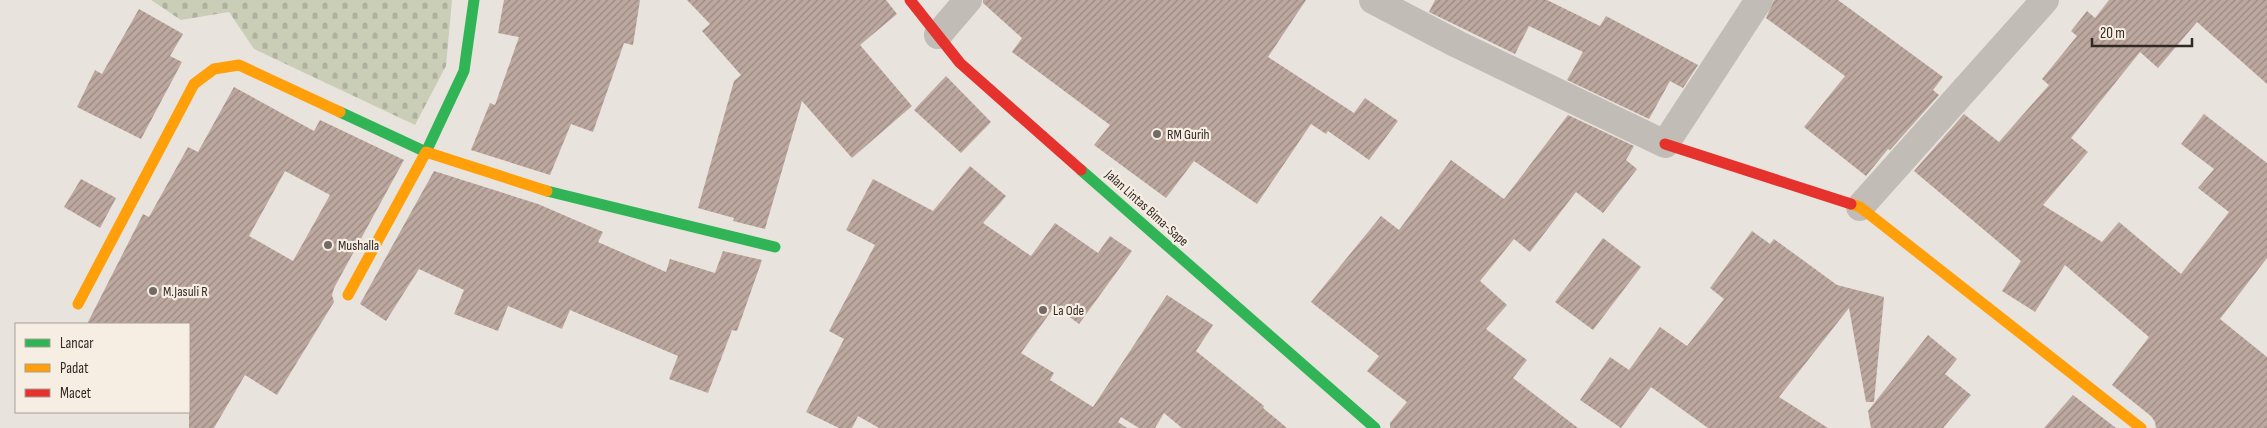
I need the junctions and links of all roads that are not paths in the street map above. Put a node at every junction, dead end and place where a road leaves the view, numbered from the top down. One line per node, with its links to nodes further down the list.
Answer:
1 (474, 0): 9 (main road)
2 (910, 0): 7 (main road, Jalan Lintas Bima-Sape)
3 (968, 0): 7 (street)
4 (1373, 0): 8 (street)
5 (1759, 0): 8 (street)
6 (2045, 0): 10 (street)
7 (938, 35): 14 (main road, Jalan Lintas Bima-Sape)
8 (1666, 144): 10 (main road)
9 (426, 152): 11 (main road); 12 (main road); 13 (main road)
10 (1860, 207): 15 (main road)
11 (775, 247)
12 (348, 296)
13 (78, 304)
14 (1375, 428)
15 (2141, 428)

